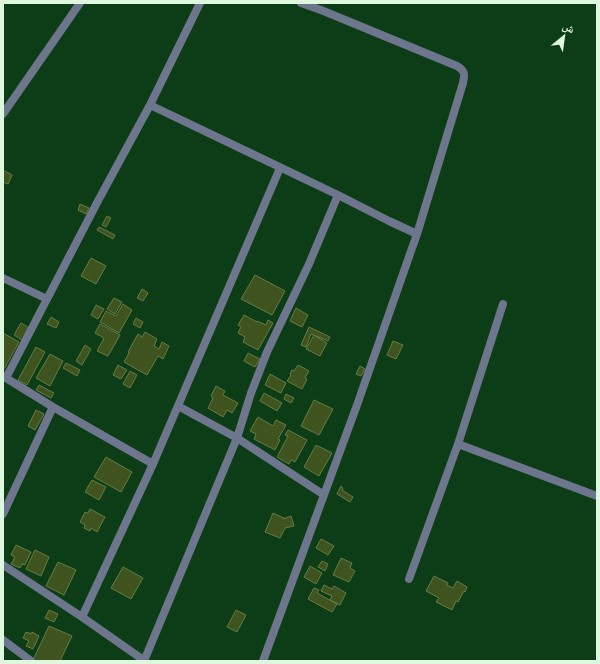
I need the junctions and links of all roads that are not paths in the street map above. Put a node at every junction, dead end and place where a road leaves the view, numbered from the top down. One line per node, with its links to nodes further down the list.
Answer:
1 (80, 3): 6 (street)
2 (200, 3): 5 (street)
3 (301, 3): 4 (street)
4 (322, 7): 9 (street)
5 (150, 105): 7 (street); 11 (street)
6 (3, 114)
7 (280, 168): 8 (street); 14 (street)
8 (338, 195): 9 (street); 16 (street)
9 (417, 234): 19 (street)
10 (3, 278): 11 (street)
11 (47, 299): 13 (street)
12 (503, 304): 17 (street)
13 (4, 378): 15 (street)
14 (178, 406): 16 (street); 18 (street)
15 (53, 407): 18 (street); 21 (street)
16 (237, 438): 19 (street); 27 (street)
17 (458, 444): 20 (street); 23 (street)
18 (154, 464): 24 (street)
19 (324, 495): 28 (street)
20 (597, 496)
21 (3, 514)
22 (3, 565): 24 (street)
23 (409, 580)
24 (82, 617): 27 (street)
25 (3, 640): 26 (street)
26 (31, 661)
27 (144, 661)
28 (263, 661)

